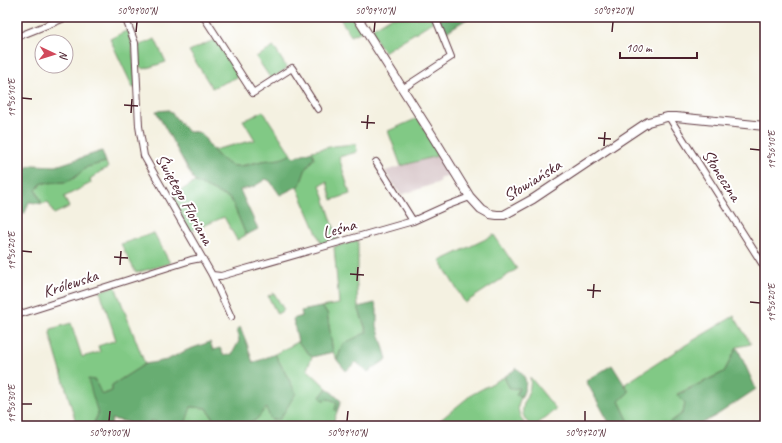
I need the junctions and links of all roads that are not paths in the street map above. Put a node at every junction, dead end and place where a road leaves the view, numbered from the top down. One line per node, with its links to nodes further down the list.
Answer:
1 (67, 17): 6 (street)
2 (125, 17): 14 (street, Świętego Floriana)
3 (204, 17): 8 (street)
4 (357, 17): 7 (street, Słowiańska)
5 (435, 17): 7 (street)
6 (17, 37)
7 (402, 89): 12 (street, Słowiańska)
8 (318, 109)
9 (669, 117): 10 (street, Słowiańska); 12 (street, Słowiańska); 15 (street, Słoneczna)
10 (765, 126)
11 (376, 162): 13 (street)
12 (470, 197): 13 (street, Leśna)
13 (413, 221): 16 (street, Leśna)
14 (201, 258): 16 (street, Świętego Floriana); 17 (street, Królewska)
15 (765, 268)
16 (212, 275): 18 (street, Świętego Floriana)
17 (17, 315)
18 (231, 317)

